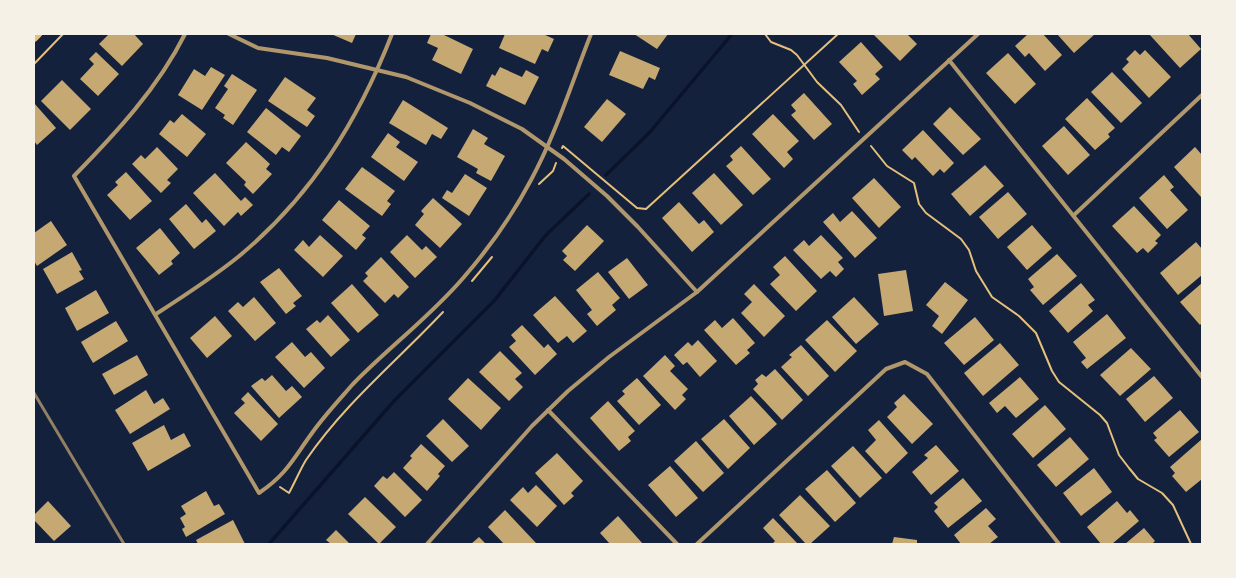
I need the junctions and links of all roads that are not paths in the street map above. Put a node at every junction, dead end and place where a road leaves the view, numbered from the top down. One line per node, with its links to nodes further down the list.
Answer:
1 (38, 34): 7 (main road)
2 (185, 34): 14 (street)
3 (229, 34): 9 (street)
4 (392, 34): 9 (street)
5 (592, 34): 11 (street)
6 (978, 34): 8 (street)
7 (34, 38)
8 (949, 60): 12 (street); 13 (street)
9 (378, 70): 11 (street); 14 (street)
10 (1202, 95): 12 (street)
11 (547, 146): 13 (street); 14 (street)
12 (1074, 215): 15 (street)
13 (697, 292): 16 (street)
14 (156, 314)
15 (1202, 377)
16 (548, 410): 17 (street); 18 (street)
17 (427, 544)
18 (677, 544)
19 (697, 544): 20 (street)
20 (1060, 544)

